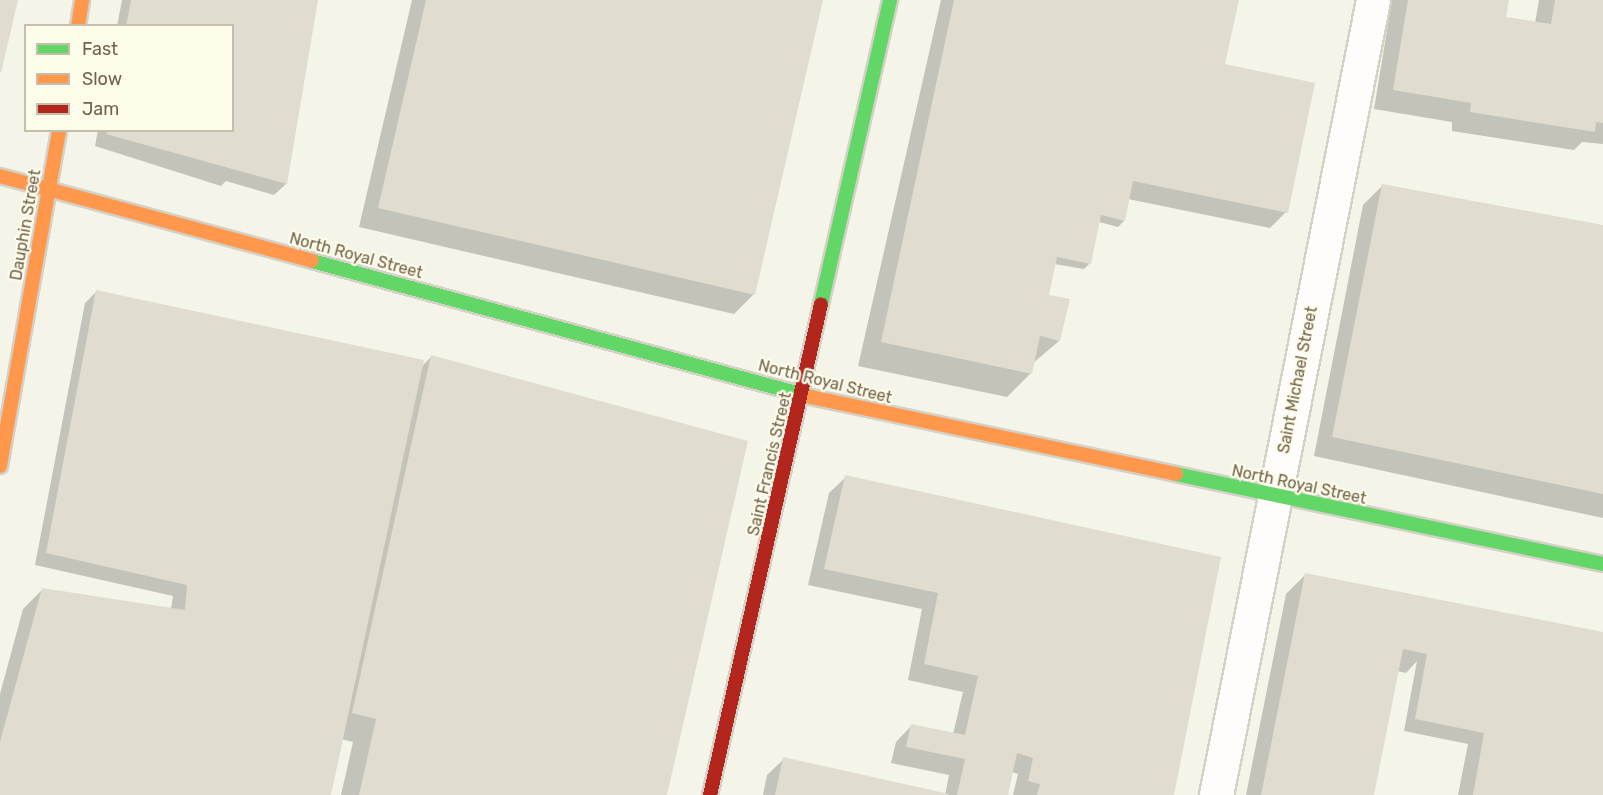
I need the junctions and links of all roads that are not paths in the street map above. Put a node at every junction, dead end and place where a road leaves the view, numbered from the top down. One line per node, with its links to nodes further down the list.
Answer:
1 (82, 0): 4 (street)
2 (890, 0): 8 (street, Saint Francis Street)
3 (1373, 0): 10 (street, Saint Michael Street)
4 (78, 24)
5 (59, 132): 7 (street, Dauphin Street)
6 (0, 176): 7 (street, North Royal Street)
7 (50, 189): 8 (street, North Royal Street); 9 (street, Dauphin Street)
8 (802, 395): 10 (street, North Royal Street); 12 (street, Saint Francis Street)
9 (0, 466)
10 (1274, 497): 11 (street, North Royal Street); 13 (street, Saint Michael Street)
11 (1603, 564)
12 (710, 795)
13 (1216, 795)

